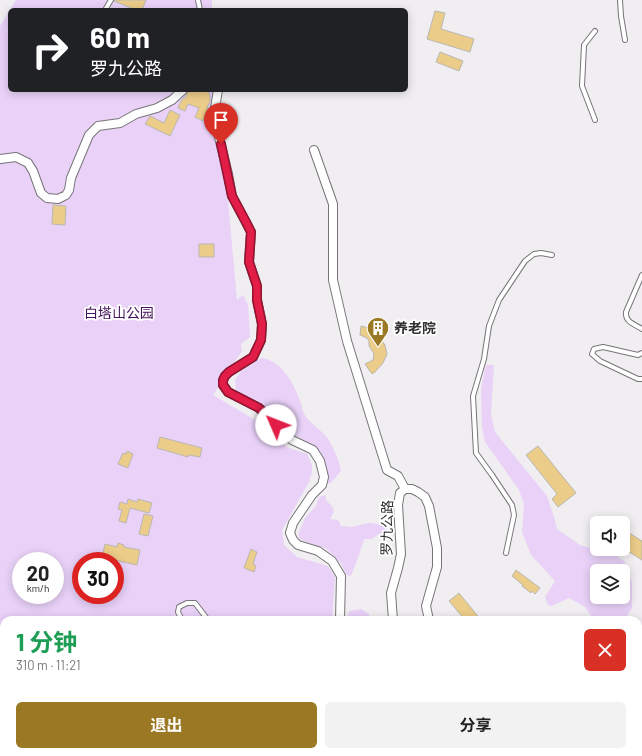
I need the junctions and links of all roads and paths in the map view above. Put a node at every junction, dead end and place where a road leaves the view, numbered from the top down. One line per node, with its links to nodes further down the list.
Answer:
1 (620, 0): 3 (lane)
2 (595, 31): 6 (lane)
3 (625, 40)
4 (181, 92): 8 (street)
5 (218, 92): 18 (street)
6 (595, 120)
7 (314, 150): 14 (street)
8 (0, 159)
9 (552, 255): 15 (lane)
10 (642, 275): 11 (lane)
11 (642, 329)
12 (642, 353): 13 (lane)
13 (642, 379)
14 (405, 489): 19 (street, 罗九公路); 20 (street, 罗九公路)
15 (506, 553)
16 (180, 616): 17 (lane)
17 (205, 616)
18 (340, 616)
19 (393, 616)
20 (428, 616)

